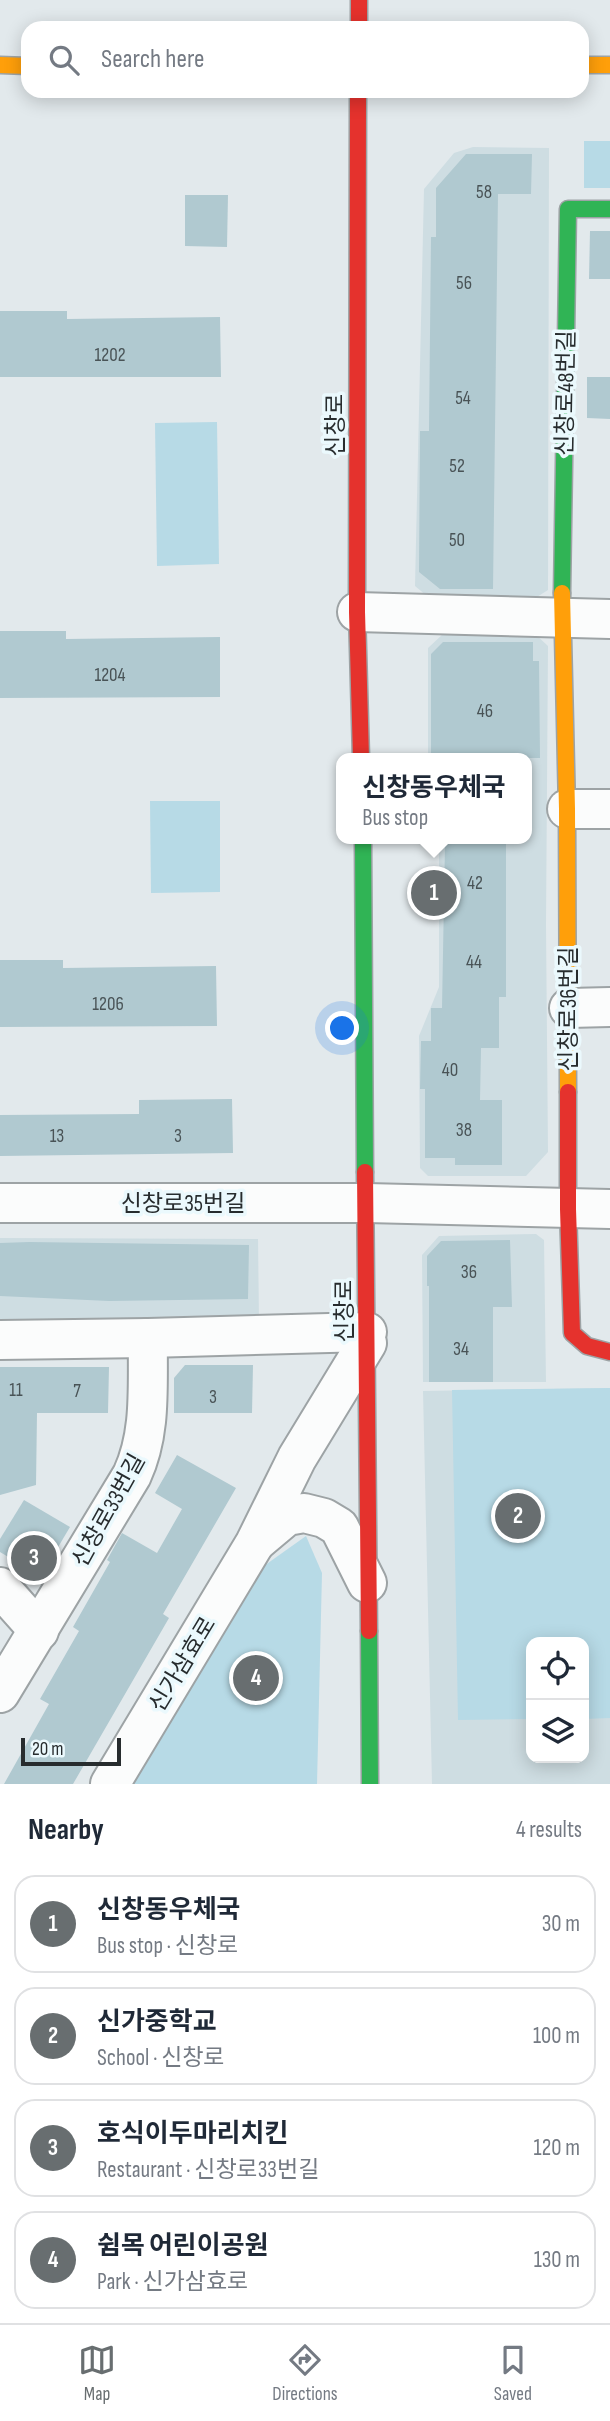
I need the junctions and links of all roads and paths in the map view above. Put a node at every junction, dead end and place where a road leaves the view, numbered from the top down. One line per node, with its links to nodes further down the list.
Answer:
1 (359, 0): 2 (main road)
2 (359, 21)
3 (0, 65): 6 (main road)
4 (589, 65): 5 (main road)
5 (610, 65)
6 (21, 66)
7 (358, 98): 9 (main road, 신창로)
8 (610, 209): 10 (main road, 신창로48번길)
9 (357, 612): 10 (street); 12 (main road, 신창로)
10 (562, 619): 11 (street); 13 (main road, 신창로48번길)
11 (610, 619)
12 (361, 753)
13 (567, 809): 14 (street); 17 (main road, 신창로36번길)
14 (610, 809)
15 (363, 844): 19 (main road, 신창로)
16 (610, 1007): 17 (street)
17 (569, 1008): 20 (main road, 신창로36번길)
18 (0, 1203): 19 (street, 신창로35번길)
19 (367, 1203): 20 (street); 22 (main road, 신창로)
20 (568, 1209): 21 (street); 25 (main road, 신창로36번길)
21 (610, 1209)
22 (367, 1337): 23 (street); 26 (street, 신가삼효로); 27 (main road, 신창로)
23 (148, 1338): 24 (street); 29 (street, 신창로33번길)
24 (0, 1340)
25 (610, 1352)
26 (255, 1544): 27 (street, 신가삼효로); 31 (street, 신가삼효로)
27 (367, 1583): 32 (main road, 신창로)
28 (0, 1587): 29 (street)
29 (38, 1631): 30 (street, 신창로33번길)
30 (0, 1693)
31 (110, 1784)
32 (370, 1784)

